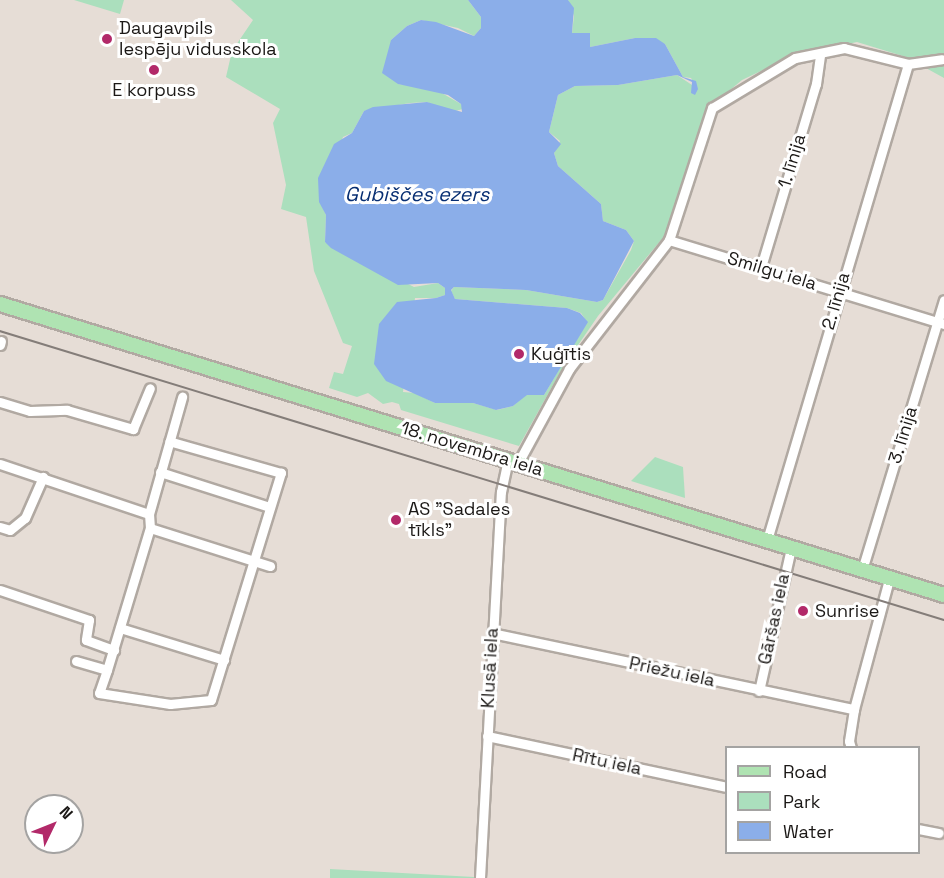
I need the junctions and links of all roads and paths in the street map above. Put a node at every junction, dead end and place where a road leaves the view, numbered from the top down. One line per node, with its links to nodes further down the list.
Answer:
1 (820, 54): 3 (street); 4 (street); 5 (street, 1. līnija)
2 (942, 59): 3 (street)
3 (908, 64): 6 (street, 2. līnija)
4 (669, 240): 5 (street, Smilgu iela); 14 (street)
5 (761, 267): 6 (street, Smilgu iela)
6 (839, 291): 9 (street, Smilgu iela); 22 (street, 2. līnija)
7 (944, 300): 9 (street, 3. līnija)
8 (0, 304): 14 (main road, 18. novembra iela)
9 (941, 323): 26 (street, 3. līnija)
10 (150, 388): 12 (street)
11 (182, 397): 13 (street)
12 (0, 402)
13 (169, 441): 16 (street); 18 (street)
14 (513, 462): 22 (main road, 18. novembra iela); 31 (street, Klusā iela)
15 (0, 464): 17 (street)
16 (160, 472): 18 (street); 19 (street)
17 (43, 477): 19 (street); 20 (street)
18 (270, 507): 24 (street)
19 (149, 514): 21 (street)
20 (0, 527)
21 (150, 528): 24 (street); 30 (street)
22 (767, 540): 23 (main road, 18. novembra iela)
23 (791, 548): 26 (main road, 18. novembra iela); 36 (street, Gāršas iela)
24 (253, 561): 25 (street); 33 (street)
25 (270, 567)
26 (862, 570): 27 (main road, 18. novembra iela)
27 (889, 579): 29 (main road, 18. novembra iela); 37 (street)
28 (0, 591): 32 (street)
29 (944, 595)
30 (120, 628): 32 (street); 33 (street)
31 (492, 633): 36 (street, Priežu iela); 38 (street, Klusā iela)
32 (114, 650): 35 (street)
33 (224, 660): 35 (street)
34 (76, 661): 35 (street)
35 (107, 670)
36 (759, 691): 37 (street, Priežu iela)
37 (854, 709): 39 (street)
38 (487, 736): 40 (street, Rītu iela); 43 (street, Klusā iela)
39 (851, 746)
40 (725, 787)
41 (920, 829): 42 (street)
42 (939, 833)
43 (480, 878)

